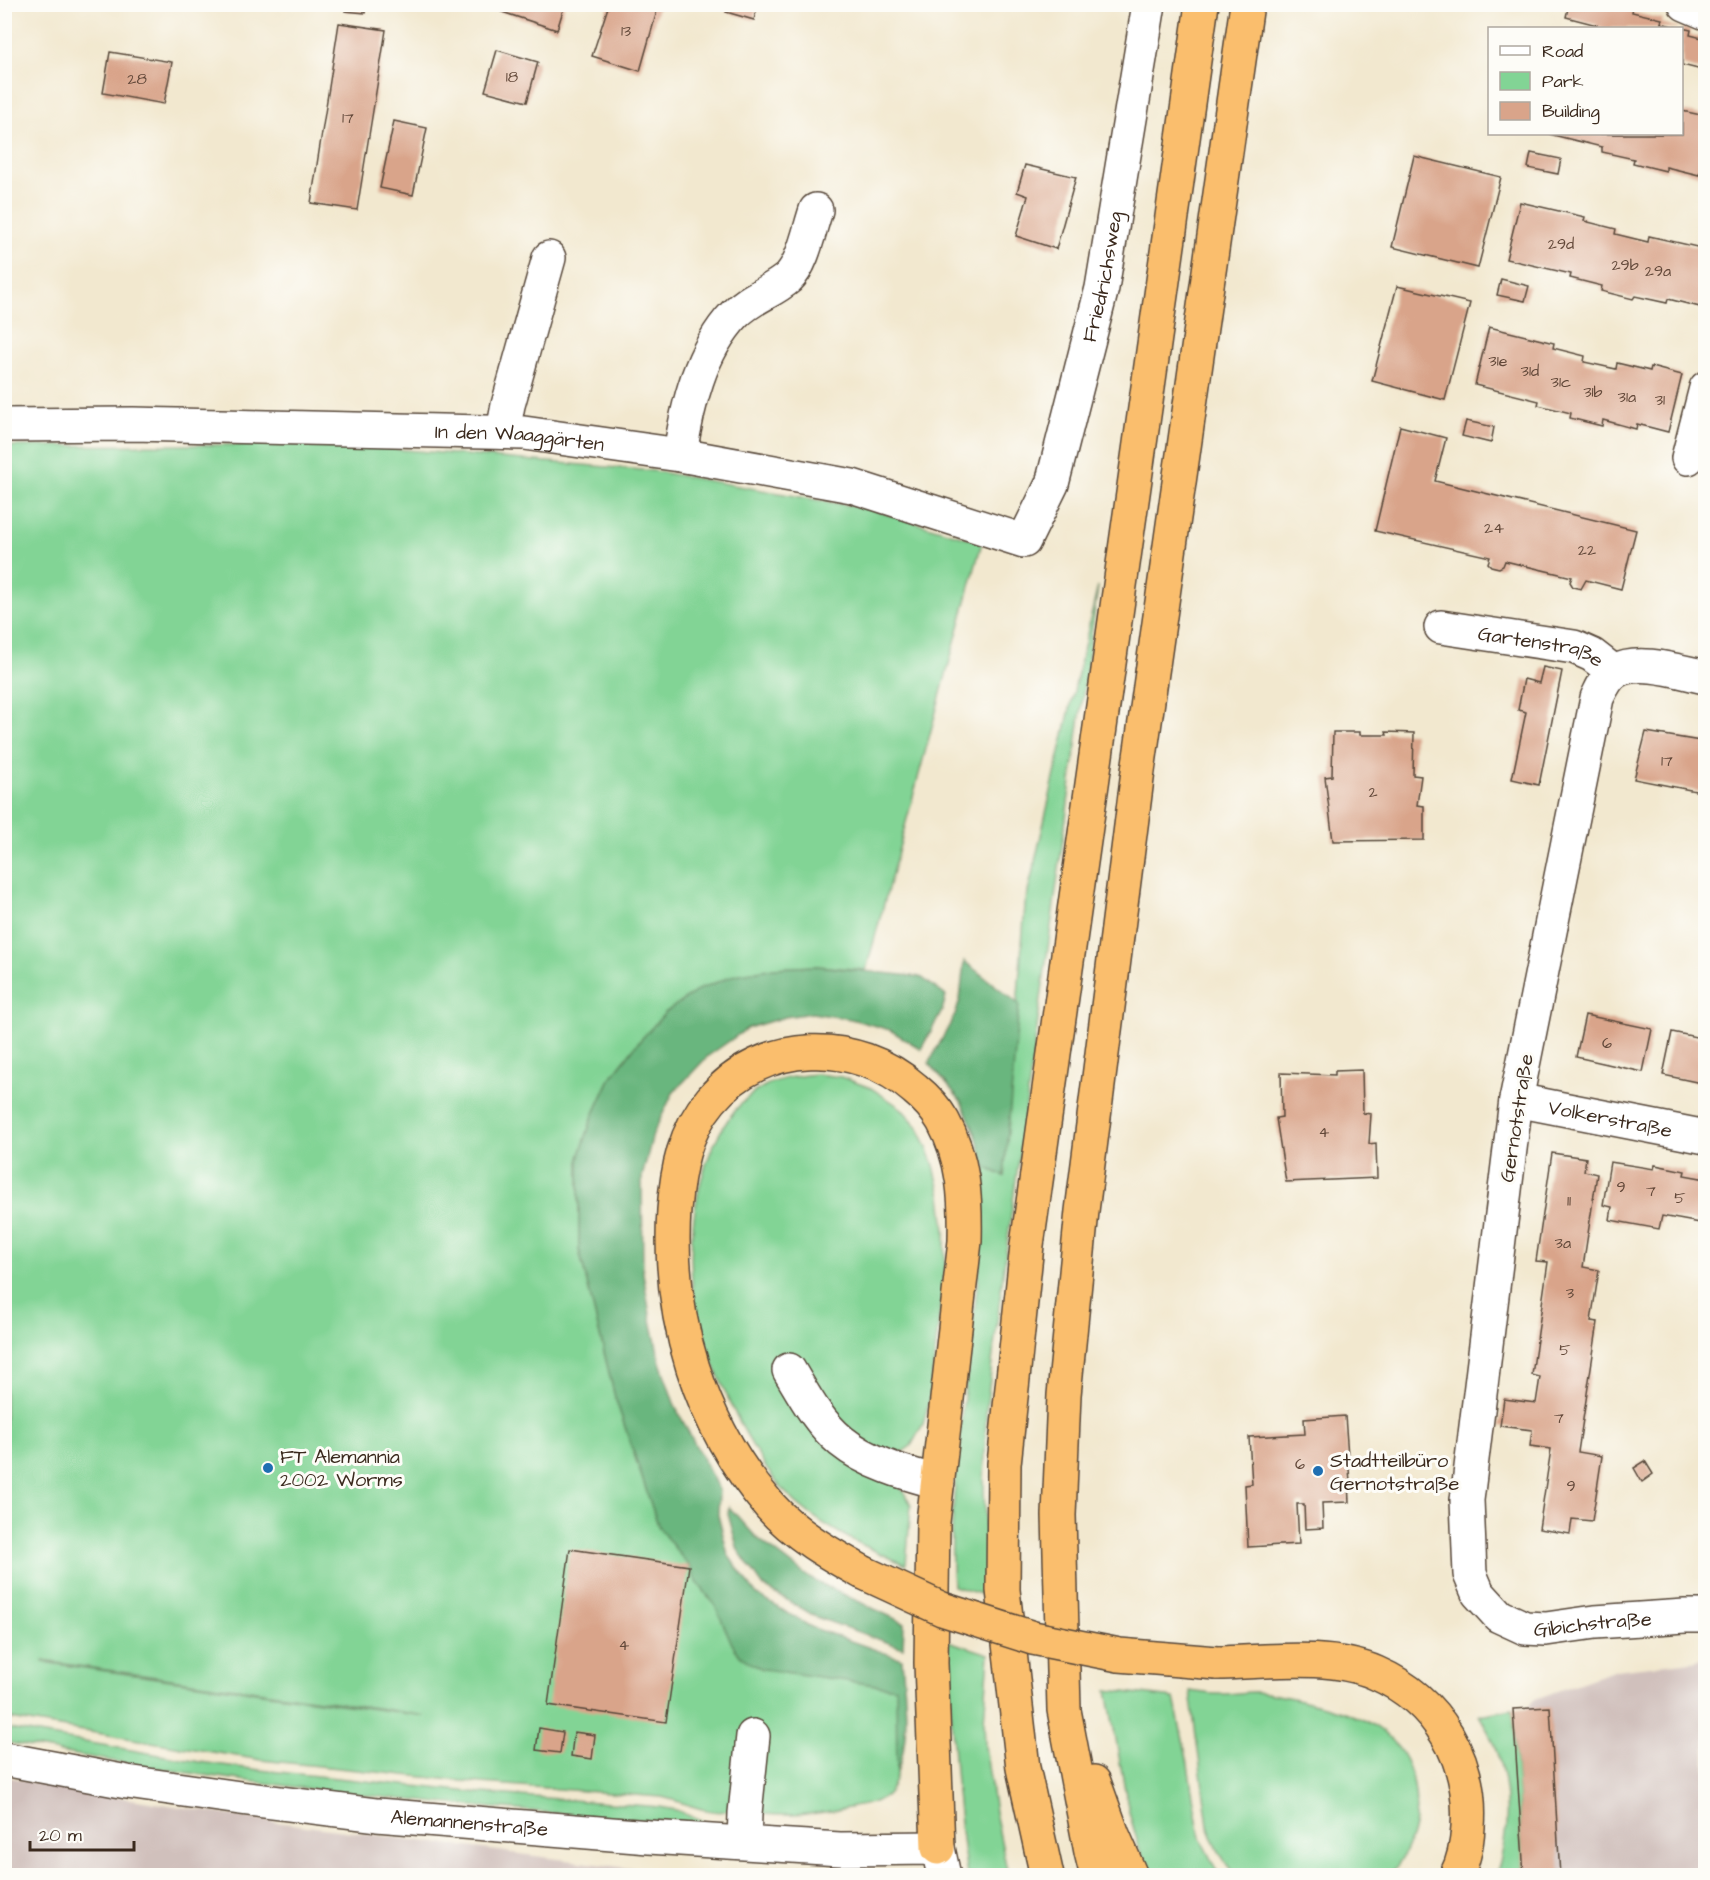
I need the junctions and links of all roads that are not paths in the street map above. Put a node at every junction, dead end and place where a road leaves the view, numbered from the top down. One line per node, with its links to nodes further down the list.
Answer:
1 (1149, 4): 13 (street, Friedrichsweg)
2 (1202, 4): 28 (highway)
3 (1247, 4): 23 (highway)
4 (1685, 4): 5 (street)
5 (1706, 13)
6 (816, 210): 11 (street)
7 (549, 258): 10 (street)
8 (1706, 388): 12 (street)
9 (4, 425): 10 (street, In den Waaggärten)
10 (503, 432): 11 (street, In den Waaggärten)
11 (680, 455): 13 (street, In den Waaggärten)
12 (1688, 458)
13 (1024, 541)
14 (1442, 627): 15 (street, Gartenstraße)
15 (1614, 672): 16 (street, Gartenstraße); 17 (street, Gernotstraße)
16 (1706, 677)
17 (1516, 1100): 18 (street, Volkerstraße); 21 (street, Gernotstraße)
18 (1706, 1137)
19 (789, 1370): 20 (street)
20 (938, 1482): 27 (highway); 31 (highway, bridge)
21 (1470, 1574): 22 (street, Gibichstraße)
22 (1706, 1616)
23 (1064, 1710): 29 (highway); 30 (highway)
24 (753, 1736): 26 (street)
25 (4, 1760): 26 (street, Alemannenstraße)
26 (744, 1842): 27 (street, Alemannenstraße)
27 (941, 1862)
28 (1047, 1875)
29 (1097, 1875)
30 (1131, 1875)
31 (1456, 1875)

